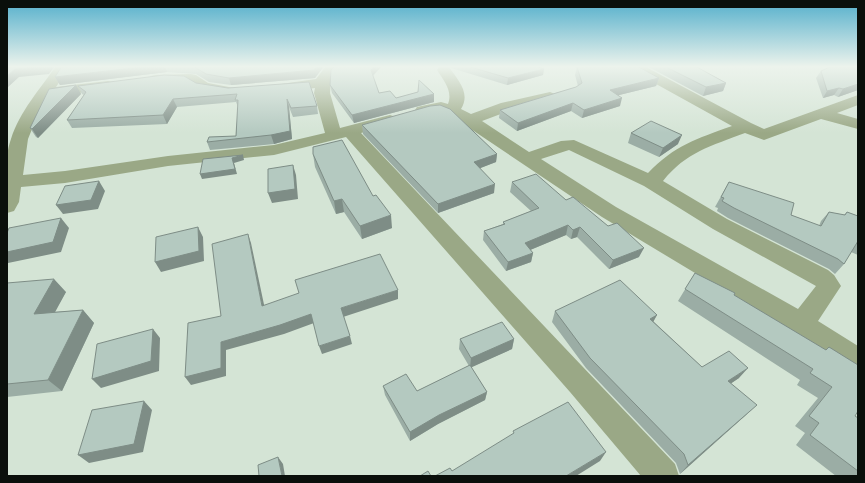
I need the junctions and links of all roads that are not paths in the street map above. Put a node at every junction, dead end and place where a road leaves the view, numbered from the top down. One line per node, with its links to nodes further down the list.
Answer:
1 (47, 89): 10 (street)
2 (78, 89): 10 (street)
3 (214, 89): 9 (street)
4 (270, 89): 5 (street)
5 (274, 89)
6 (323, 89): 17 (street)
7 (455, 89): 14 (street)
8 (675, 89): 16 (street)
9 (243, 90)
10 (44, 93): 19 (street)
11 (564, 93): 14 (street)
12 (858, 100): 13 (street)
13 (820, 114): 15 (street); 16 (street)
14 (460, 116): 17 (street); 18 (street)
15 (858, 124)
16 (745, 127): 20 (street)
17 (342, 134): 19 (street); 24 (street)
18 (527, 158): 20 (street); 22 (street)
19 (10, 182): 21 (street)
20 (651, 182): 22 (street)
21 (7, 206)
22 (802, 324): 23 (street)
23 (858, 361)
24 (663, 476)

